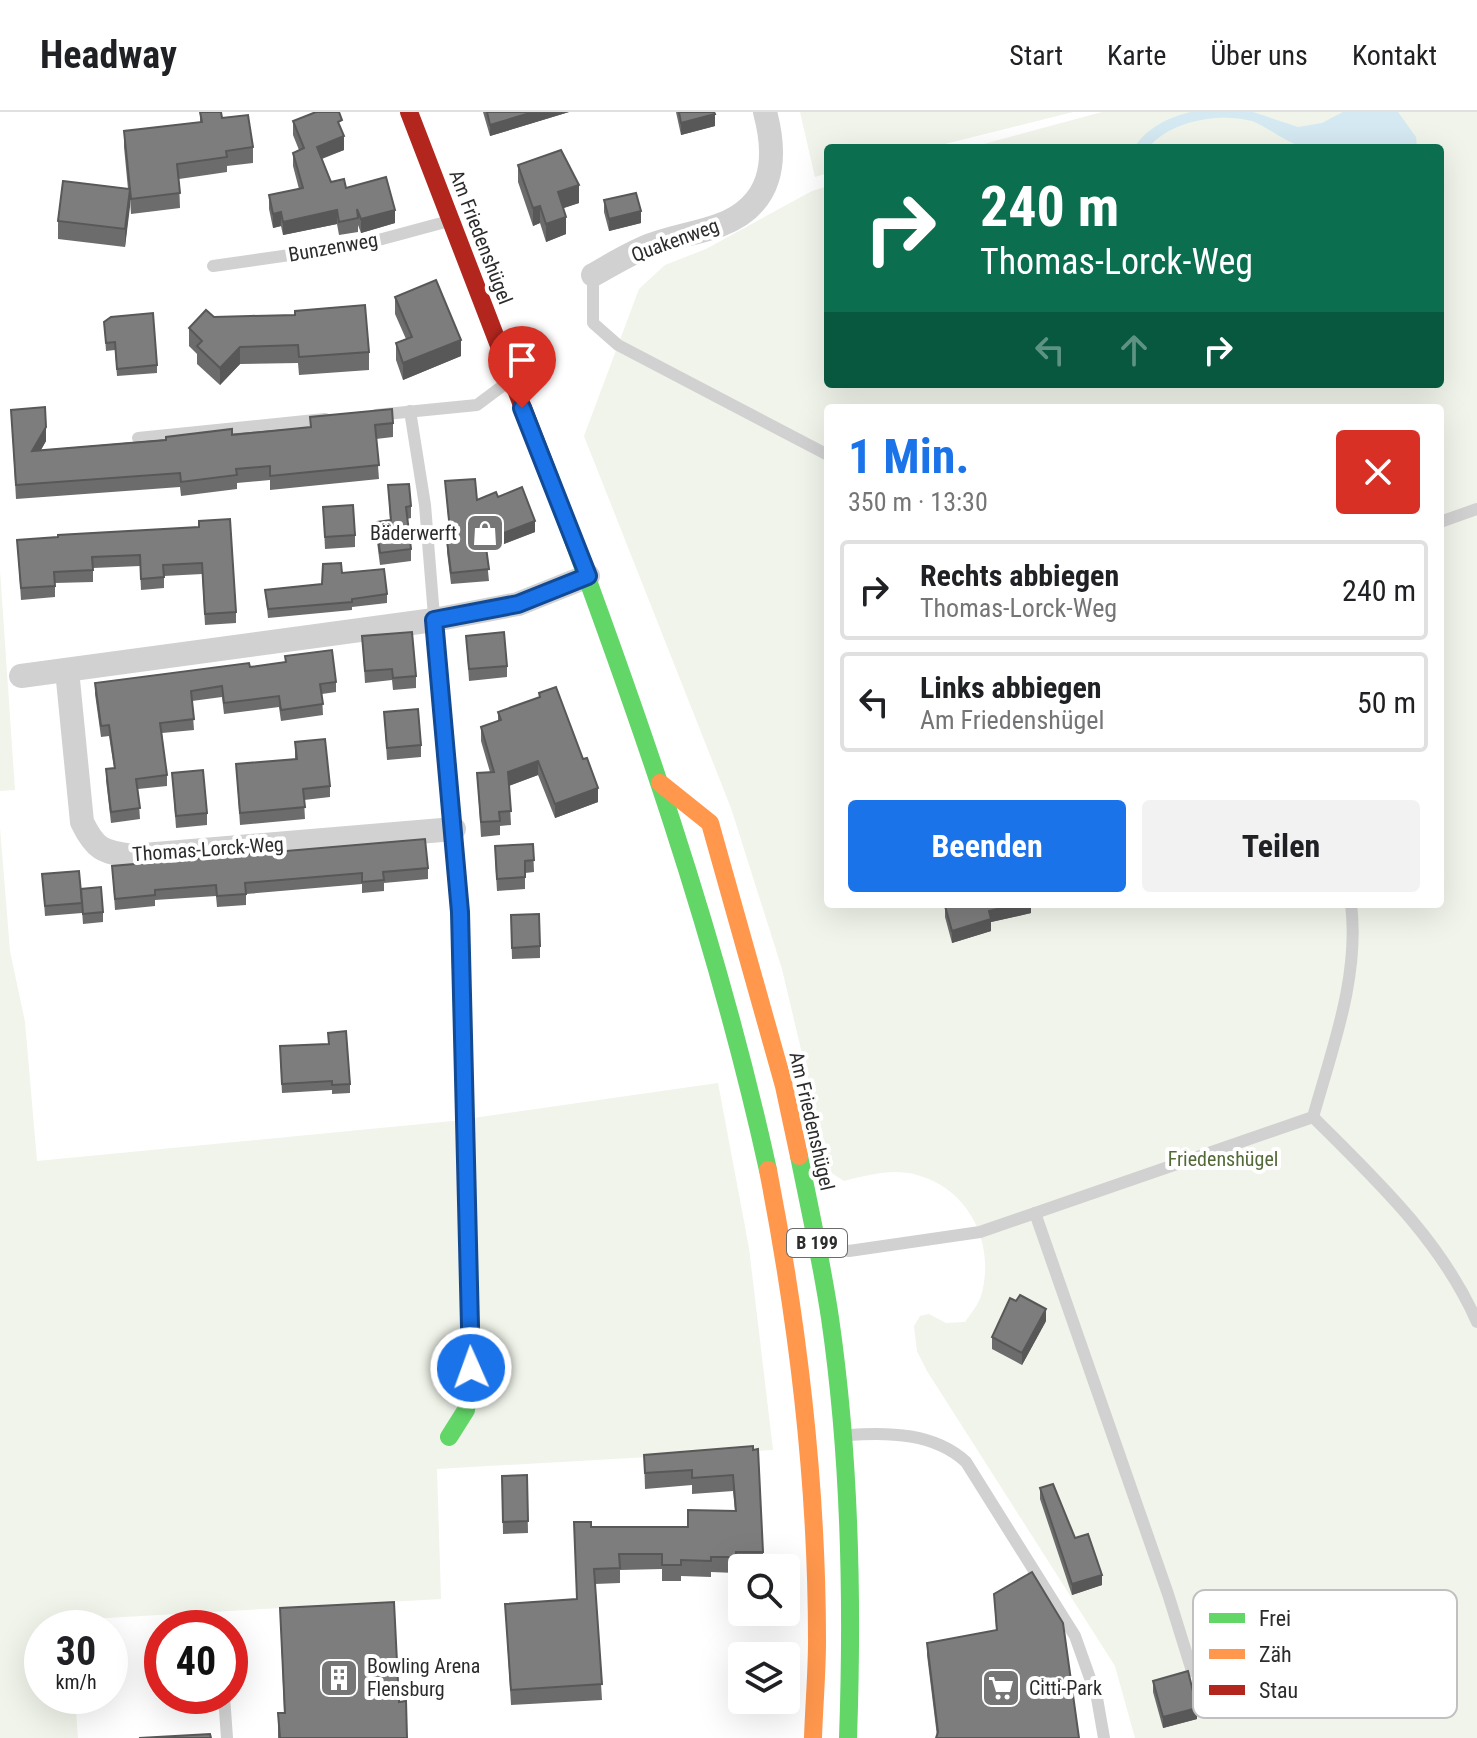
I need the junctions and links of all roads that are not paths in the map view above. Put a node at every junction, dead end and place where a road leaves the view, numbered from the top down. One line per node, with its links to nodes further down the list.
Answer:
1 (409, 112): 3 (main road, Am Friedenshügel / B 199)
2 (765, 112): 5 (street, Quakenweg)
3 (452, 220): 4 (lane, Bunzenweg); 6 (main road, Am Friedenshügel / B 199)
4 (213, 266)
5 (593, 275): 11 (lane)
6 (511, 379): 7 (lane); 14 (main road, Am Friedenshügel / B 199)
7 (410, 411): 8 (lane); 15 (lane)
8 (365, 416)
9 (335, 419): 10 (lane)
10 (138, 438)
11 (824, 453)
12 (1477, 509): 13 (lane)
13 (1444, 521)
14 (588, 576): 15 (street); 18 (main road, Am Friedenshügel / B 199)
15 (434, 620): 16 (street); 19 (main road)
16 (67, 670): 17 (street); 19 (street, Thomas-Lorck-Weg)
17 (21, 676)
18 (660, 783): 23 (main road, Am Friedenshügel / B 199); 23 (main road, Am Friedenshügel / B 199)
19 (454, 829): 26 (main road)
20 (1351, 908): 21 (lane)
21 (1313, 1117): 22 (lane); 24 (lane)
22 (1035, 1213): 23 (lane); 27 (lane)
23 (799, 1241): 25 (main road, Am Friedenshügel / B 199); 25 (main road, Am Friedenshügel / B 199)
24 (1477, 1322)
25 (824, 1436): 30 (main road, Am Friedenshügel / B 199); 31 (main road, Am Friedenshügel / B 199); 32 (lane)
26 (449, 1437)
27 (1192, 1671)
28 (225, 1714): 29 (lane)
29 (227, 1738)
30 (813, 1738)
31 (848, 1738)
32 (1104, 1738)

